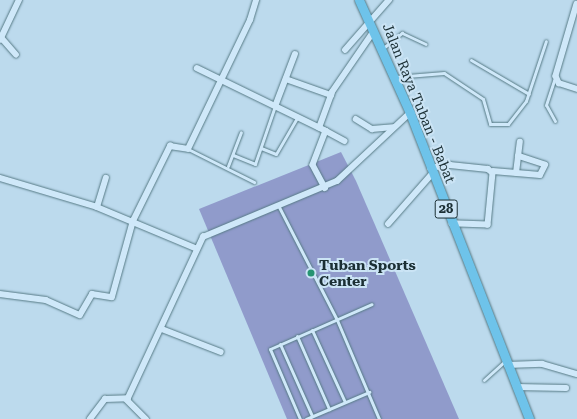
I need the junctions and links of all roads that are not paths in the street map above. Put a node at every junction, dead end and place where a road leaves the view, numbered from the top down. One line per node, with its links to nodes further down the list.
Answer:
1 (18, 0): 7 (street)
2 (256, 0): 20 (street)
3 (359, 0): 6 (highway, Jalan Raya Tuban - Babat / 28)
4 (389, 0): 6 (street)
5 (577, 4): 18 (street)
6 (370, 21): 8 (highway, Jalan Raya Tuban - Babat / 28); 12 (street)
7 (2, 29): 9 (street)
8 (374, 30): 13 (highway, Jalan Raya Tuban - Babat / 28); 24 (street)
9 (0, 38): 14 (street)
10 (546, 42): 23 (lane)
11 (426, 44): 13 (lane)
12 (345, 50)
13 (382, 50): 19 (highway, Jalan Raya Tuban - Babat / 28)
14 (16, 54)
15 (295, 54): 21 (street)
16 (471, 60): 23 (lane)
17 (196, 68): 20 (street)
18 (556, 76): 22 (street); 29 (lane)
19 (395, 77): 23 (lane); 26 (highway, Jalan Raya Tuban - Babat / 28)
20 (223, 79): 25 (street); 37 (street)
21 (286, 79): 24 (street); 25 (street)
22 (577, 89)
23 (529, 94)
24 (331, 95): 31 (street)
25 (276, 104): 27 (street); 36 (lane)
26 (410, 113): 30 (street); 41 (highway, Jalan Raya Tuban - Babat / 28)
27 (298, 116): 31 (street); 36 (lane)
28 (356, 119): 30 (street)
29 (555, 121)
30 (393, 127): 47 (street)
31 (319, 128): 32 (street)
32 (326, 131): 34 (street); 47 (street)
33 (241, 132): 38 (lane)
34 (345, 141)
35 (520, 142): 39 (street)
36 (261, 148): 38 (lane)
37 (188, 149): 40 (lane); 50 (street)
38 (233, 155): 40 (lane)
39 (518, 156): 43 (street); 43 (street)
40 (228, 166): 46 (lane)
41 (431, 171): 42 (street); 51 (street); 52 (highway, Jalan Raya Tuban - Babat / 28)
42 (492, 171): 43 (street); 52 (street)
43 (516, 173)
44 (0, 178): 48 (street)
45 (106, 178): 48 (street)
46 (254, 182)
47 (324, 188): 49 (street)
48 (97, 207): 50 (street)
49 (279, 207): 53 (street); 56 (lane)
50 (133, 221): 53 (street); 54 (street)
51 (388, 224)
52 (452, 224): 62 (highway, Jalan Raya Tuban - Babat / 28)
53 (195, 248): 57 (street)
54 (0, 294)
55 (372, 304): 56 (lane)
56 (337, 320): 58 (lane); 67 (lane)
57 (162, 329): 61 (street); 68 (street)
58 (312, 330): 59 (lane); 69 (lane)
59 (297, 336): 60 (lane); 70 (lane)
60 (280, 344): 71 (lane); 74 (lane)
61 (221, 352)
62 (507, 363): 63 (street); 64 (lane); 65 (highway, Jalan Raya Tuban - Babat / 28)
63 (577, 374)
64 (484, 380)
65 (516, 387): 66 (street); 77 (highway, Jalan Raya Tuban - Babat / 28)
66 (566, 388)
67 (369, 392): 69 (lane); 76 (lane)
68 (127, 400): 72 (street); 73 (street)
69 (345, 402): 70 (lane)
70 (329, 409): 71 (lane)
71 (312, 416): 75 (lane)
72 (90, 419)
73 (146, 419)
74 (300, 419)
75 (306, 419)
76 (379, 419)
77 (529, 419)

